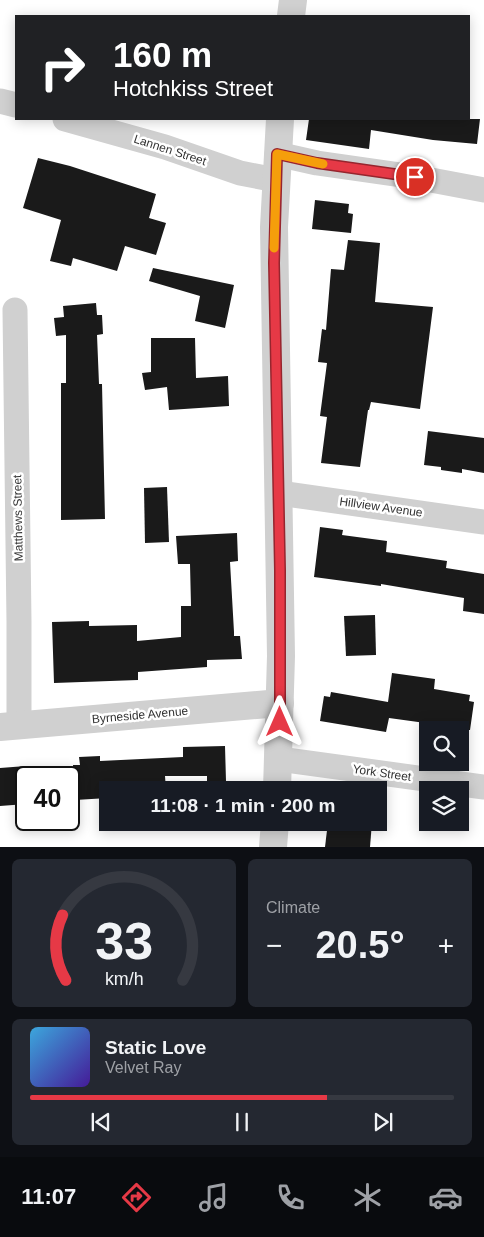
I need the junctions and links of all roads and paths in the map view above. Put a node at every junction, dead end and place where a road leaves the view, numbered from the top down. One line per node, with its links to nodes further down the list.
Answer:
1 (293, 0): 2 (street)
2 (291, 15)
3 (0, 101): 4 (street)
4 (15, 105)
5 (69, 120): 7 (street, Lannen Street)
6 (280, 120): 7 (street)
7 (277, 167): 8 (street, Lannen Street); 10 (street)
8 (484, 190)
9 (15, 310): 13 (street, Matthews Street)
10 (279, 493): 11 (street, Hillview Avenue); 12 (street)
11 (484, 522)
12 (280, 702): 13 (street, Byrneside Avenue); 14 (street)
13 (9, 726)
14 (279, 759): 15 (street); 16 (street, York Street)
15 (278, 781)
16 (484, 787)
17 (274, 831): 18 (street)
18 (273, 847)

